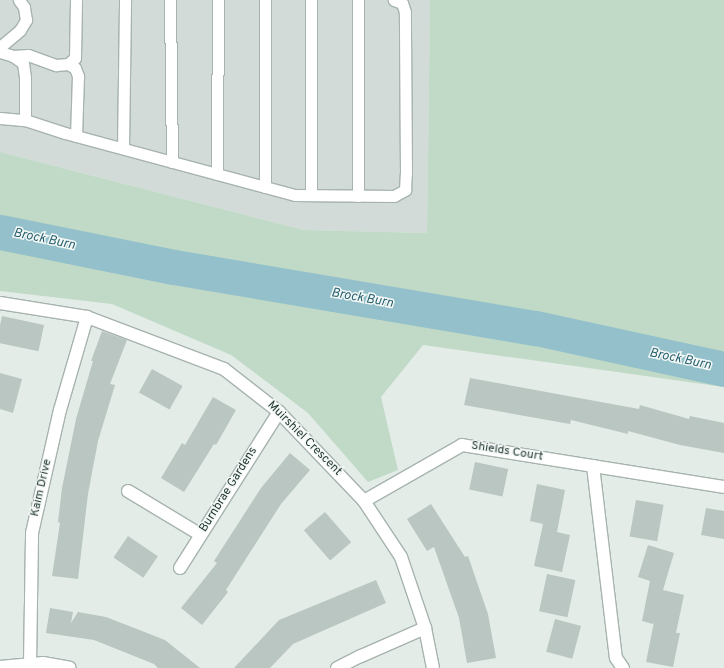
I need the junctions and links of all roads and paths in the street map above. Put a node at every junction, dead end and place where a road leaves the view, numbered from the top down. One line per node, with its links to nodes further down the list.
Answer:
1 (19, 0): 10 (lane)
2 (76, 0): 13 (lane)
3 (125, 0): 17 (lane)
4 (170, 0): 18 (lane)
5 (218, 0): 19 (lane)
6 (265, 0): 20 (lane)
7 (311, 0): 21 (lane)
8 (358, 0): 22 (lane)
9 (394, 0): 22 (lane)
10 (0, 47)
11 (0, 52): 12 (lane)
12 (13, 56): 13 (lane); 15 (lane)
13 (68, 64): 16 (lane)
14 (0, 118): 15 (lane)
15 (25, 120): 16 (lane)
16 (76, 136): 17 (lane)
17 (123, 148): 18 (lane)
18 (172, 162): 19 (lane)
19 (217, 174): 20 (lane)
20 (265, 187): 21 (lane)
21 (311, 195): 22 (lane)
22 (358, 196)
23 (0, 303): 24 (street, Muirshiel Crescent)
24 (87, 317): 25 (street, Muirshiel Crescent); 33 (street, Kaim Drive)
25 (279, 412): 29 (street, Muirshiel Crescent); 30 (street, Burnbrae Gardens)
26 (593, 466): 27 (street, Shields Court); 29 (street, Shields Court); 38 (street)
27 (724, 487)
28 (128, 491): 30 (street)
29 (364, 501): 32 (street, Muirshiel Crescent)
30 (201, 535): 31 (street, Burnbrae Gardens)
31 (180, 568)
32 (425, 628): 36 (street); 37 (street, Muirshiel Crescent)
33 (30, 664): 34 (street); 35 (street)
34 (0, 667)
35 (70, 668)
36 (337, 668)
37 (433, 668)
38 (623, 668)

